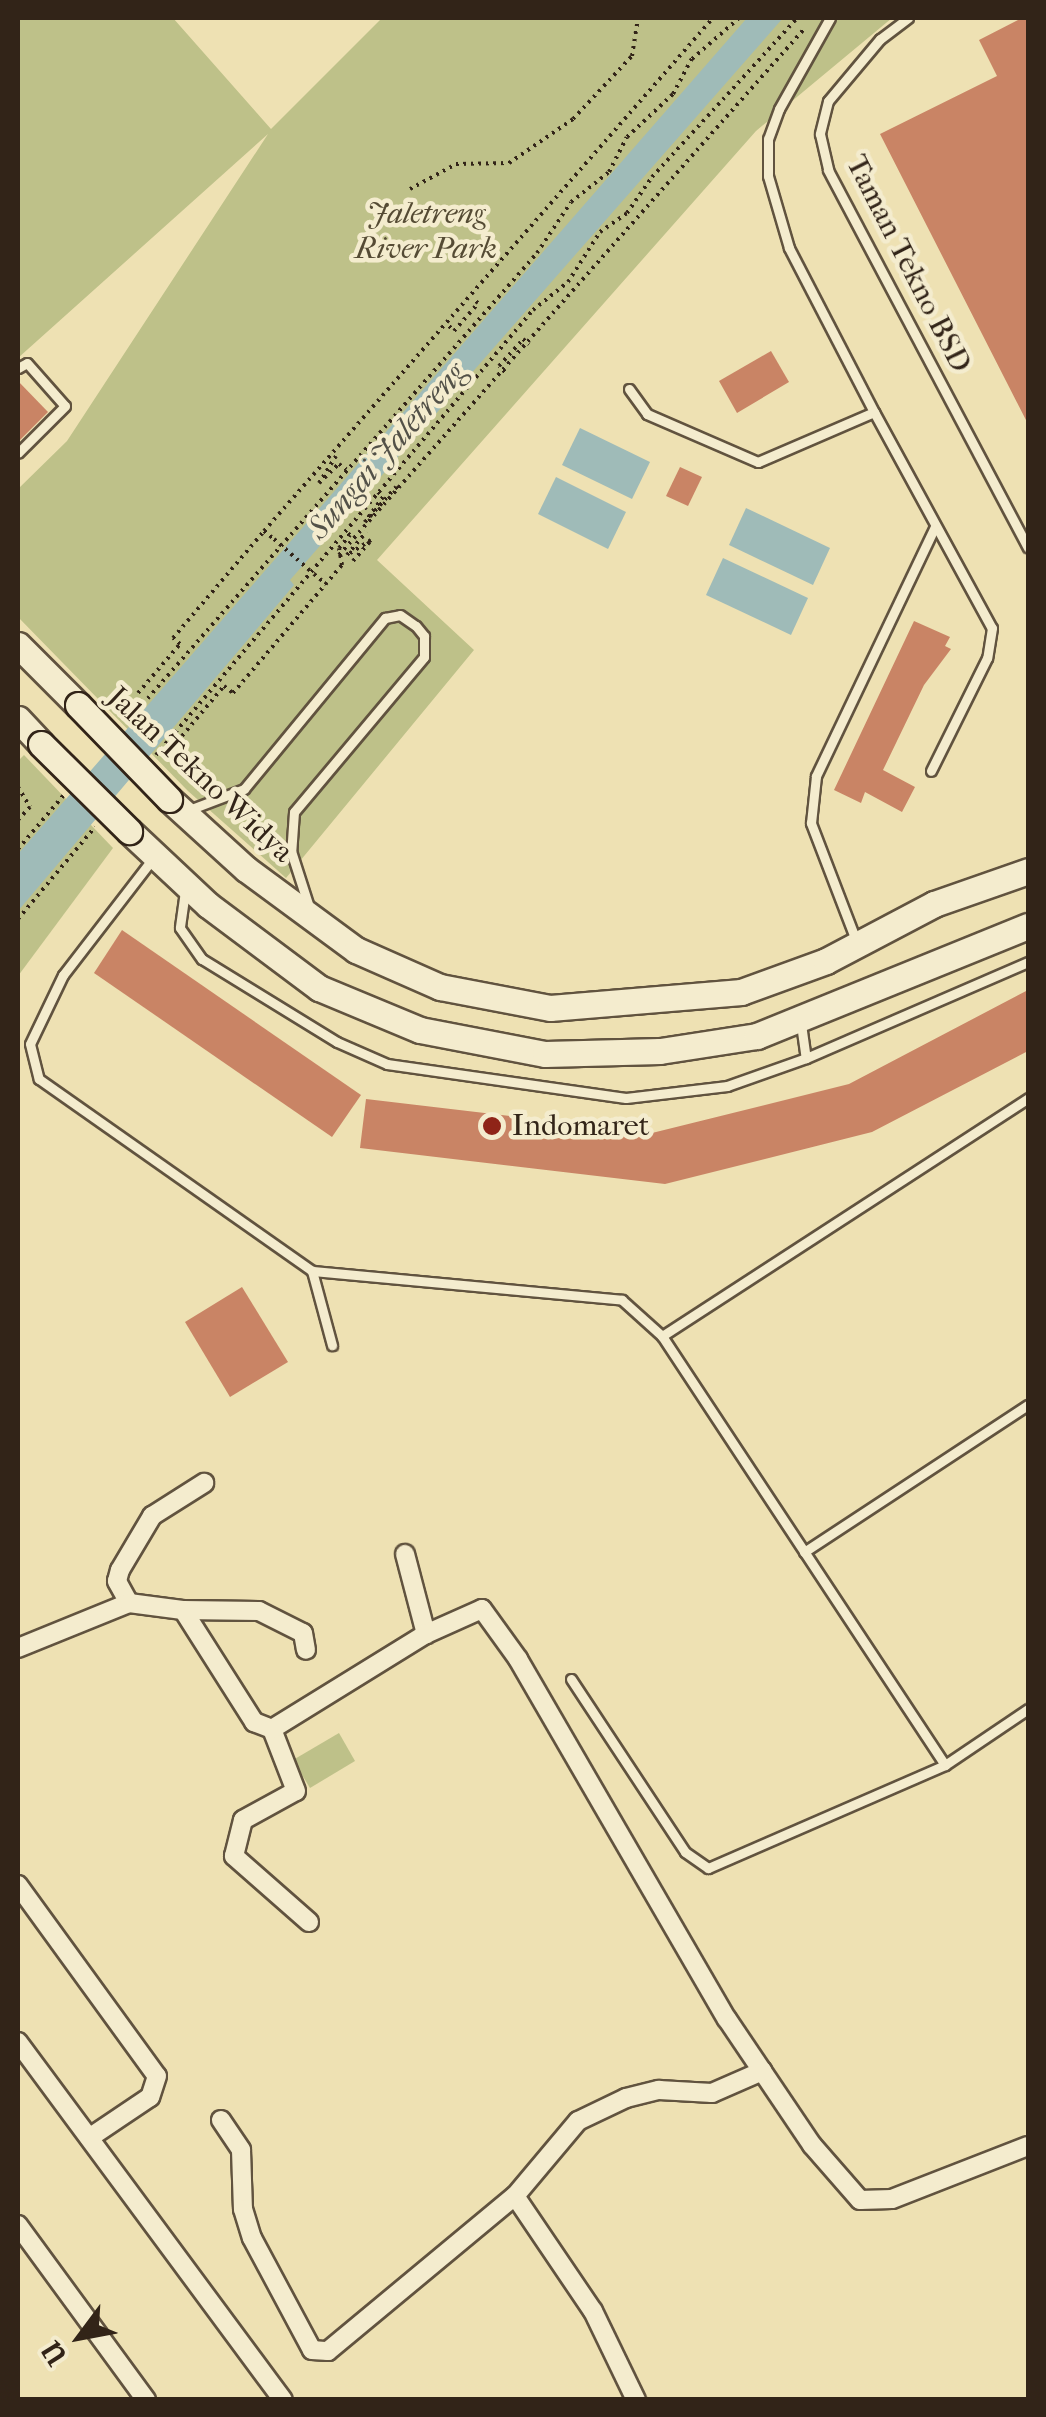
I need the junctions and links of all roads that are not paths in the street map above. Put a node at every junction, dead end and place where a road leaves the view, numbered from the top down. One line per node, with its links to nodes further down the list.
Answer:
1 (830, 18): 5 (lane)
2 (908, 18): 8 (lane, Taman Tekno BSD)
3 (18, 368): 6 (lane)
4 (628, 388): 5 (lane)
5 (874, 412): 7 (lane)
6 (18, 453)
7 (935, 527): 11 (lane); 18 (lane)
8 (1028, 547)
9 (18, 645): 12 (main road, Jalan Tekno Widya, bridge)
10 (18, 718): 13 (main road, bridge)
11 (932, 771)
12 (176, 806): 16 (main road, Jalan Tekno Widya); 16 (lane)
13 (154, 857): 15 (main road); 23 (lane)
14 (1028, 872): 18 (main road, Jalan Tekno Widya)
15 (186, 886): 20 (main road); 21 (lane)
16 (313, 919): 18 (main road, Jalan Tekno Widya)
17 (1028, 926): 20 (main road)
18 (858, 945)
19 (1028, 962): 21 (lane)
20 (800, 1020): 21 (lane)
21 (806, 1058)
22 (1028, 1098): 24 (lane)
23 (312, 1271): 24 (lane); 25 (lane)
24 (662, 1336): 28 (lane)
25 (332, 1346)
26 (1028, 1405): 28 (lane)
27 (204, 1483): 30 (street)
28 (804, 1552): 38 (lane)
29 (405, 1554): 32 (street)
30 (128, 1603): 31 (street); 33 (street)
31 (183, 1610): 34 (street); 37 (street)
32 (426, 1634): 37 (street); 42 (street)
33 (18, 1648)
34 (306, 1650)
35 (571, 1679): 38 (lane)
36 (1028, 1709): 38 (lane)
37 (272, 1729): 40 (street)
38 (945, 1765)
39 (18, 1884): 44 (street)
40 (309, 1922)
41 (18, 2042): 44 (street)
42 (762, 2071): 45 (street); 46 (street)
43 (221, 2120): 46 (street)
44 (89, 2138): 48 (street)
45 (1028, 2146)
46 (515, 2196): 50 (street)
47 (18, 2225): 49 (street)
48 (280, 2398)
49 (146, 2400)
50 (636, 2400)

